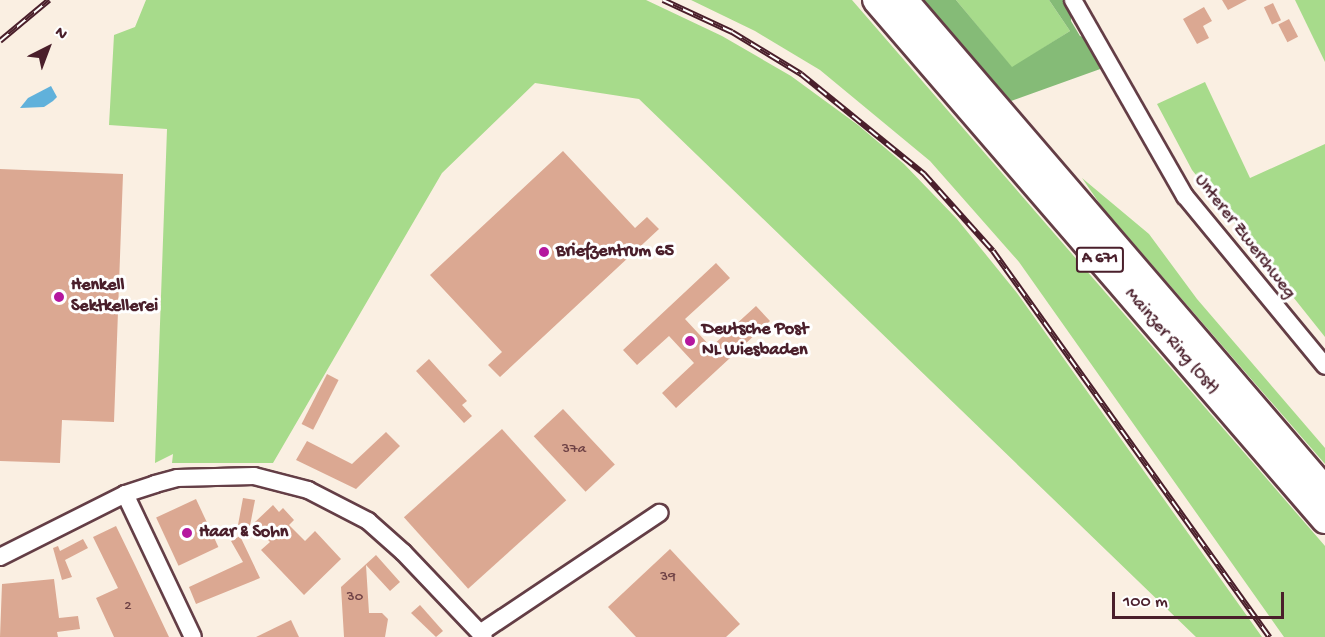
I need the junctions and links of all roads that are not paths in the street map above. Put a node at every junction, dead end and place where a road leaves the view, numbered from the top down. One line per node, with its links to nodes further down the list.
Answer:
1 (876, 0): 8 (highway, Mainzer Ring (Ost) / A 671)
2 (904, 0): 5 (highway, Mainzer Ring (Ost) / A 671)
3 (1073, 0): 4 (street, Unterer Zwerchweg)
4 (1325, 366)
5 (1325, 490)
6 (125, 494): 9 (street); 10 (street); 11 (street)
7 (659, 513): 10 (street)
8 (1325, 520)
9 (0, 557)
10 (482, 635)
11 (193, 637)

